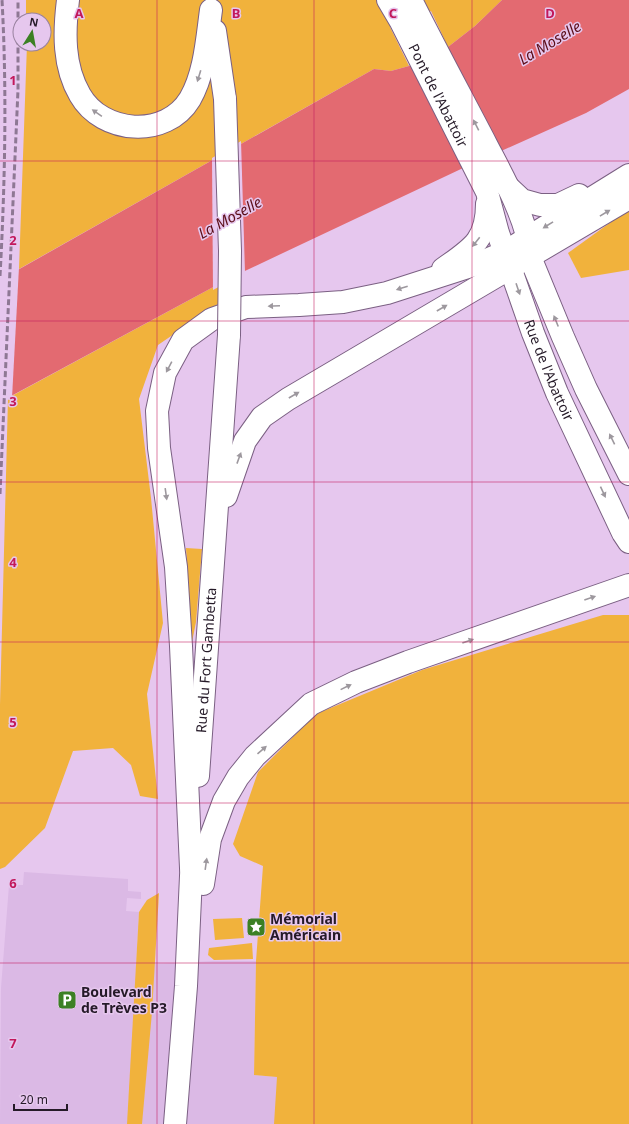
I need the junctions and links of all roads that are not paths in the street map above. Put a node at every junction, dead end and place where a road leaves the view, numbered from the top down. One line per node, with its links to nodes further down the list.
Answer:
1 (68, 0): 3 (main road, one-way to 1)
2 (388, 0): 4 (main road)
3 (211, 5): 13 (main road, Rue du Fort Gambetta, bridge)
4 (410, 12): 5 (main road, Pont de l'Abattoir)
5 (485, 164): 8 (main road, Rue de l'Abattoir)
6 (629, 172): 8 (main road)
7 (629, 175): 10 (main road, one-way to 10)
8 (496, 189): 10 (main road, Rue de l'Abattoir); 11 (main road, one-way to 11)
9 (629, 198): 10 (main road, one-way to 9)
10 (519, 251): 11 (main road); 12 (main road, Rue de l'Abattoir, one-way to 10); 13 (main road, one-way to 10); 14 (main road, Rue de l'Abattoir, one-way to 14)
11 (428, 280): 16 (main road, one-way to 16)
12 (629, 474)
13 (216, 521): 16 (main road, Rue du Fort Gambetta)
14 (629, 542)
15 (629, 585): 17 (main road, one-way to 15)
16 (191, 868): 17 (main road, Rue du Fort Gambetta)
17 (186, 986): 18 (main road)
18 (175, 1124)

